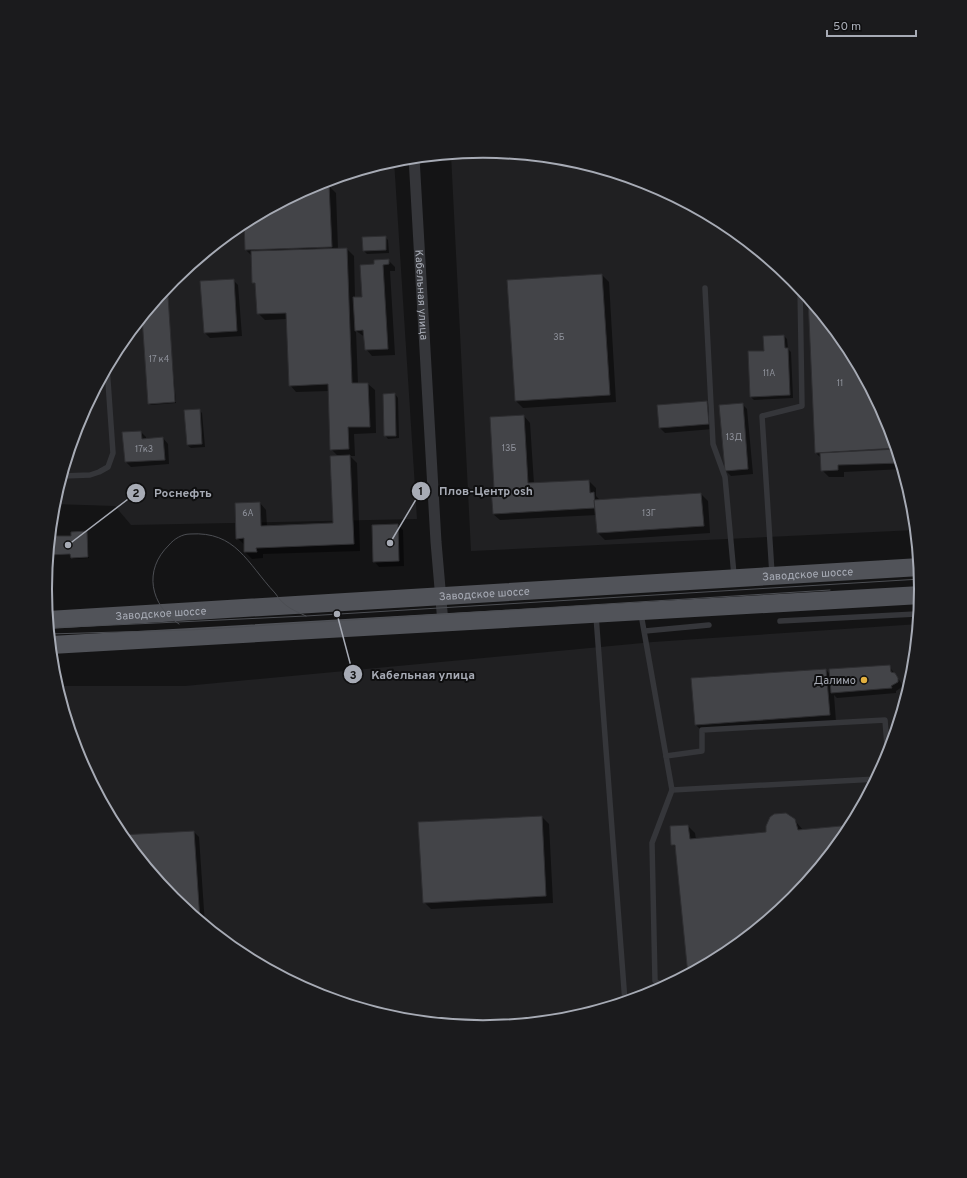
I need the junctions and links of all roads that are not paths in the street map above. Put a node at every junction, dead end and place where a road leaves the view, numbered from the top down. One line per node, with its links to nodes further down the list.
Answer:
1 (414, 163): 10 (street, Кабельная улица)
2 (705, 288): 8 (lane)
3 (800, 296): 7 (lane)
4 (108, 377): 5 (lane)
5 (67, 476)
6 (914, 567): 7 (main road, Заводское шоссе)
7 (772, 576): 8 (main road, Заводское шоссе)
8 (734, 578): 10 (main road, Заводское шоссе)
9 (915, 595): 11 (main road)
10 (440, 596): 14 (main road, Заводское шоссе); 16 (street, Кабельная улица)
11 (641, 611): 12 (main road); 18 (lane)
12 (596, 614): 16 (main road); 25 (lane)
13 (914, 614): 15 (lane)
14 (53, 620)
15 (780, 621)
16 (444, 623): 19 (main road)
17 (709, 626): 18 (lane)
18 (645, 631): 21 (lane)
19 (56, 645)
20 (887, 742): 21 (lane)
21 (666, 756): 23 (lane)
22 (871, 779): 23 (lane)
23 (672, 790): 24 (lane)
24 (659, 983)
25 (625, 997)

